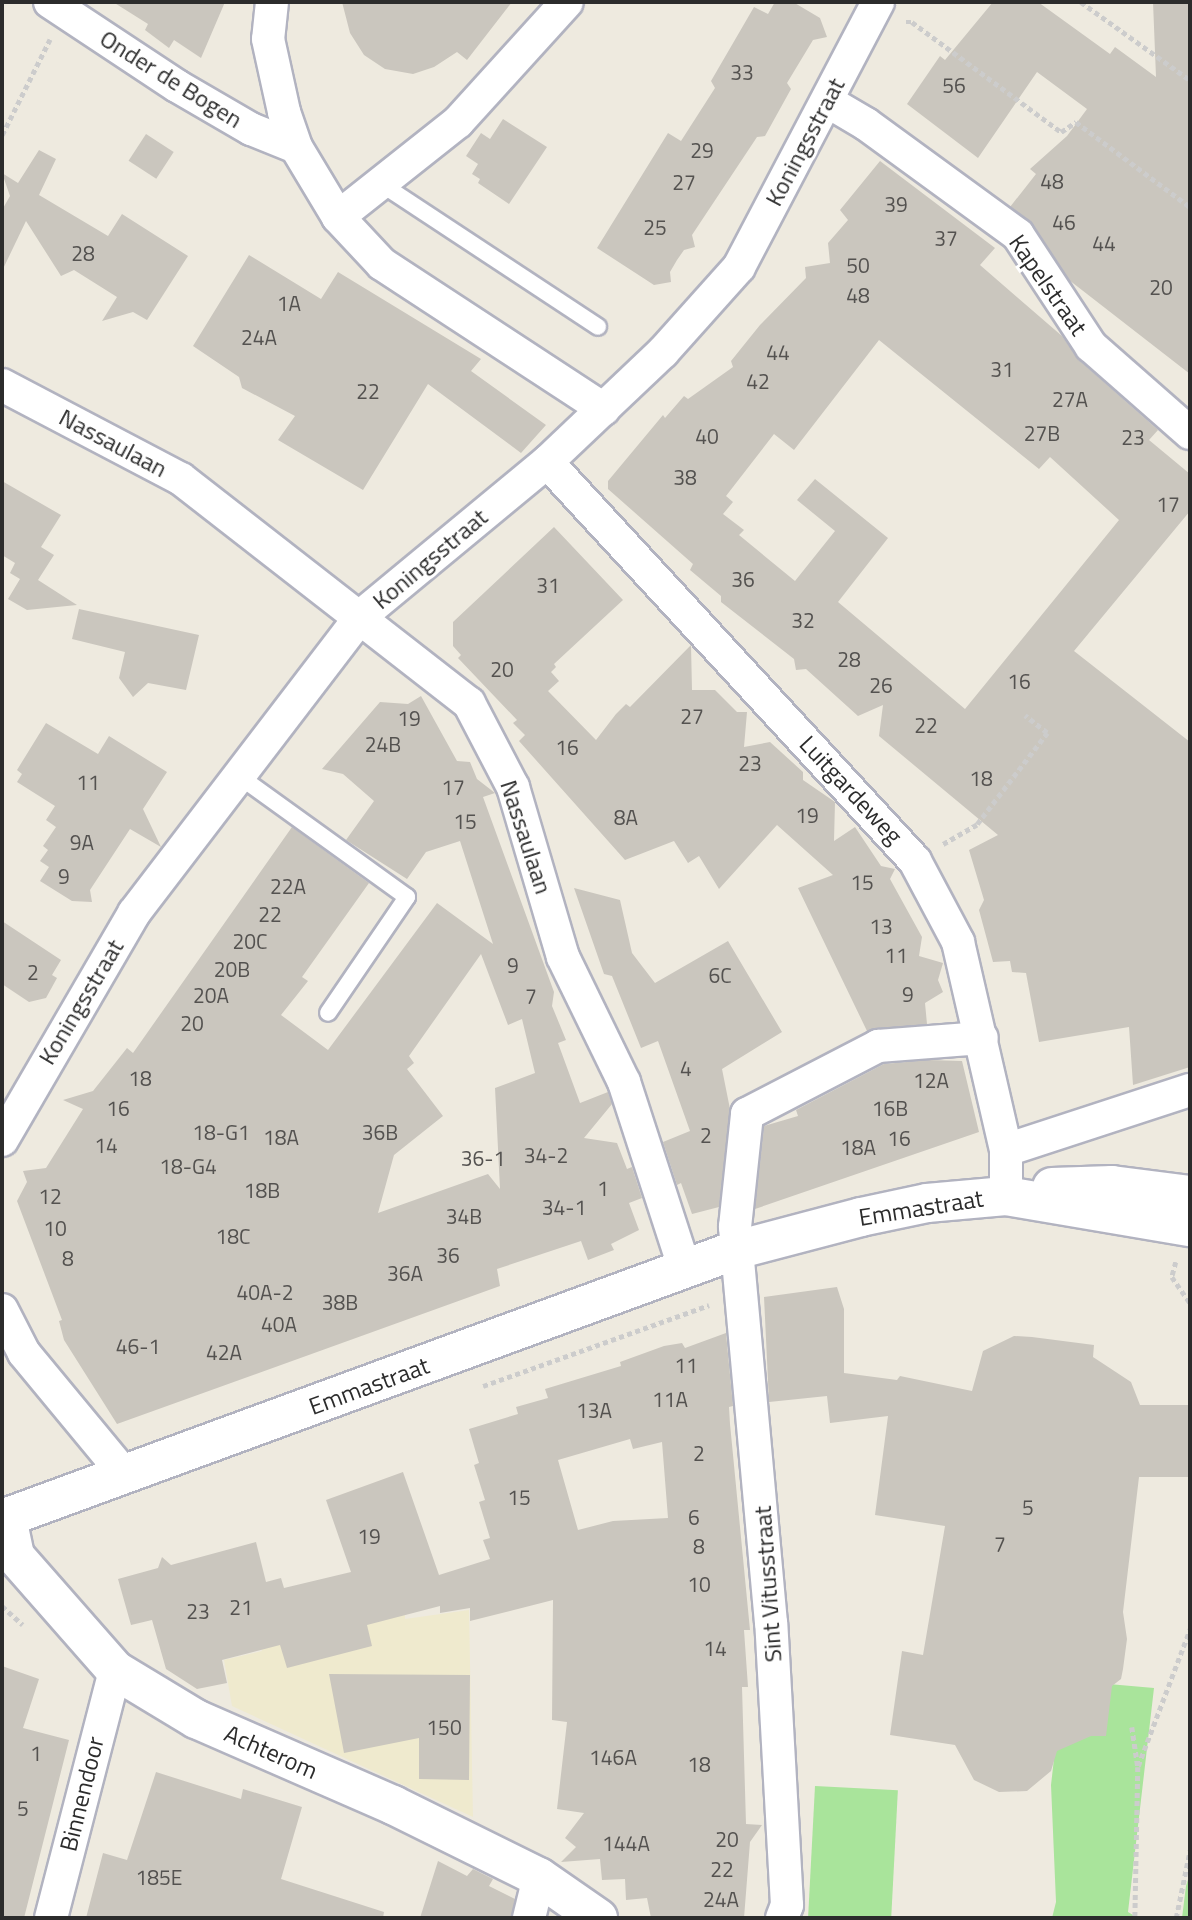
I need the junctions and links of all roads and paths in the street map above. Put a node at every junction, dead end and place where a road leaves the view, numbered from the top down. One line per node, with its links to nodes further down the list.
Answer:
1 (272, 2): 9 (street)
2 (566, 2): 10 (street)
3 (1081, 2): 6 (path)
4 (57, 6): 8 (path); 9 (street, Onder de Bogen)
5 (872, 13): 7 (street, Koningsstraat); 11 (path)
6 (1190, 80)
7 (827, 101): 15 (street, Koningsstraat); 16 (street, Kapelstraat)
8 (2, 135)
9 (296, 147): 12 (street)
10 (380, 183): 12 (street); 13 (lane)
11 (1190, 206)
12 (338, 217): 15 (street)
13 (598, 327)
14 (2, 385): 18 (street, Nassaulaan)
15 (604, 409): 17 (street, Koningsstraat)
16 (1190, 433)
17 (547, 462): 18 (street, Koningsstraat); 21 (street, Luitgardeweg)
18 (361, 616): 20 (street, Koningsstraat); 32 (street, Nassaulaan)
19 (1025, 716): 21 (path)
20 (239, 776): 22 (lane); 25 (street, Koningsstraat)
21 (915, 860): 23 (street, Luitgardeweg)
22 (328, 1013)
23 (982, 1038): 27 (street, Luitgardeweg); 31 (street)
24 (1190, 1090): 27 (street)
25 (10, 1102): 26 (street, Koningsstraat)
26 (2, 1140)
27 (1006, 1150): 29 (street, Luitgardeweg)
28 (1190, 1195): 29 (main road)
29 (1006, 1196): 30 (main road, Emmastraat); 31 (main road, Emmastraat)
30 (1185, 1239): 34 (path)
31 (736, 1251): 32 (main road, Emmastraat); 33 (street, Sint Vitusstraat)
32 (685, 1270): 37 (main road, Emmastraat)
33 (739, 1295): 36 (path); 48 (street, Sint Vitusstraat)
34 (1190, 1303)
35 (2, 1310): 37 (street)
36 (481, 1386)
37 (125, 1475): 38 (main road, Emmastraat)
38 (4, 1518): 40 (main road, Achterom)
39 (1190, 1629): 42 (path)
40 (115, 1670): 44 (main road, Achterom); 45 (street, Binnendoor)
41 (1132, 1727): 42 (path)
42 (1138, 1767): 49 (path)
43 (1190, 1850): 50 (path)
44 (539, 1877): 46 (street); 47 (main road, Achterom)
45 (51, 1918)
46 (529, 1918)
47 (598, 1918)
48 (782, 1918)
49 (1135, 1918)
50 (1176, 1918)

